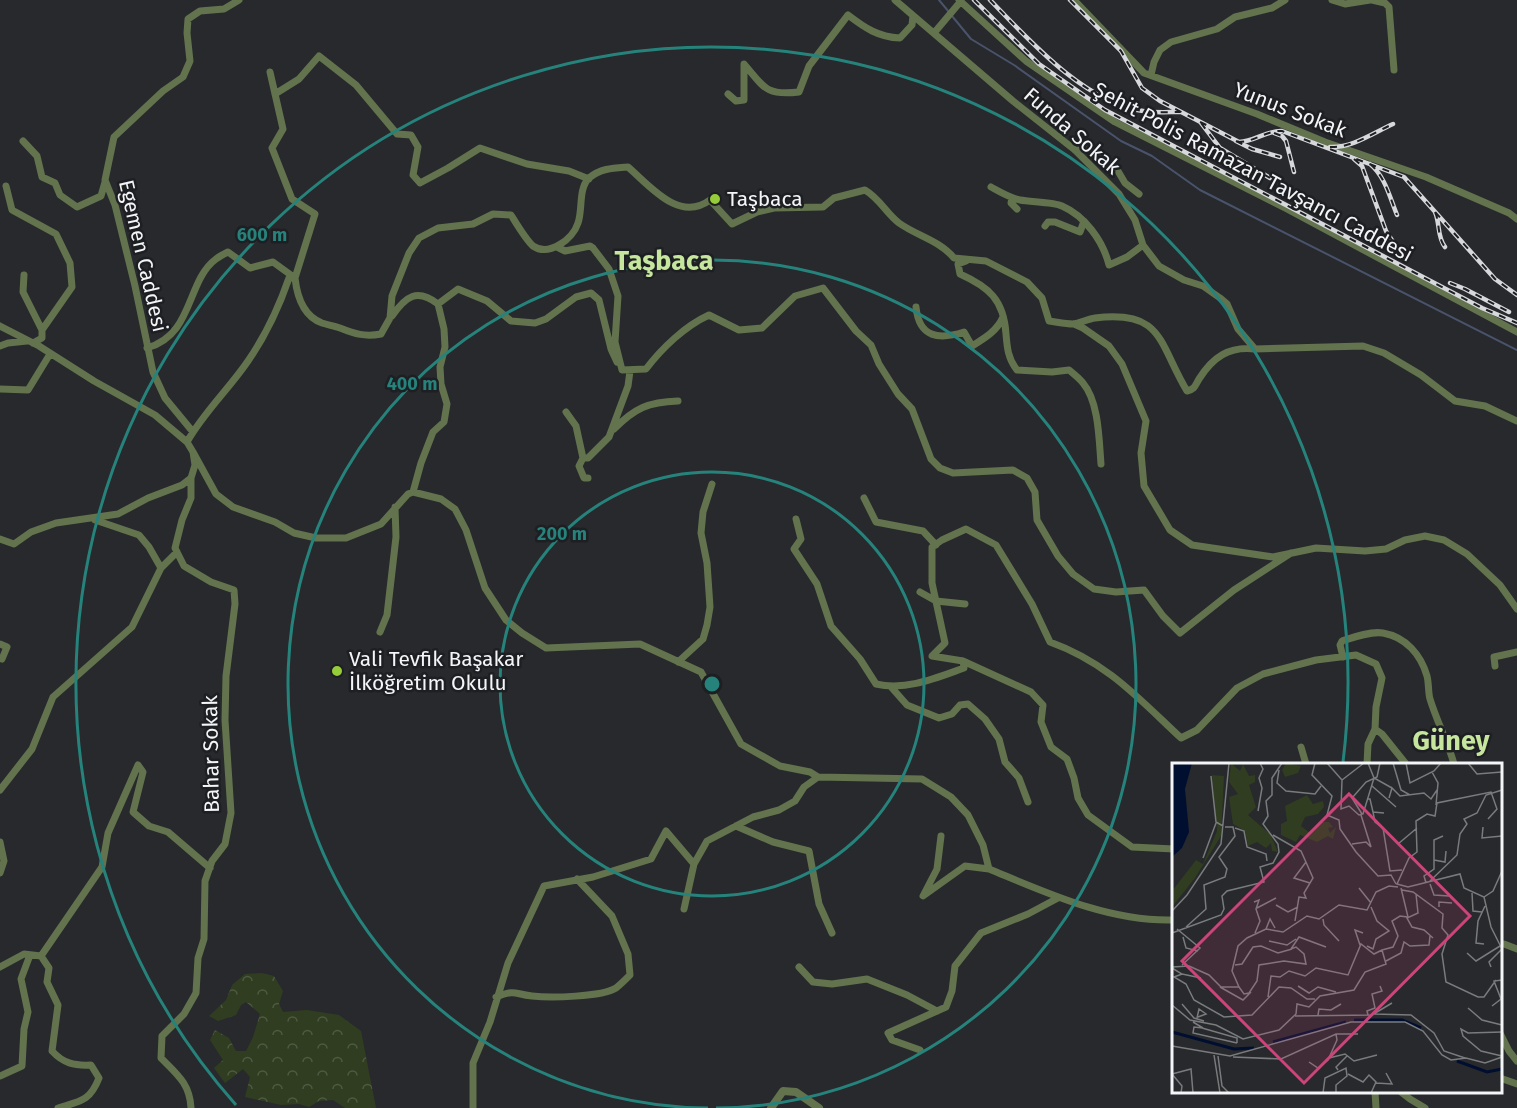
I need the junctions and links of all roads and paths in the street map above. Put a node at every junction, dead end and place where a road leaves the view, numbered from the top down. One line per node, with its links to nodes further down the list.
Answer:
1 (239, 0): 18 (street, Egemen Caddesi)
2 (894, 0): 8 (street, Funda Sokak)
3 (1074, 0): 12 (street, Yunus Sokak)
4 (1285, 0): 12 (street)
5 (1332, 0): 6 (street)
6 (1371, 0): 10 (street)
7 (960, 1): 9 (street); 39 (street, Şehit Polis Ramazan Tavşancı Caddesi)
8 (914, 16): 9 (street, Funda Sokak); 14 (street)
9 (934, 33): 16 (street, Funda Sokak)
10 (1394, 70)
11 (270, 72): 13 (street)
12 (1151, 75): 24 (street, Yunus Sokak)
13 (275, 94): 17 (street); 31 (street)
14 (728, 94)
15 (22, 141): 18 (street)
16 (1075, 150): 21 (street); 27 (street, Funda Sokak)
17 (589, 179): 28 (street); 29 (street)
18 (105, 180): 42 (street, Egemen Caddesi)
19 (6, 186): 38 (street)
20 (991, 187): 22 (street)
21 (1139, 194)
22 (1012, 198): 23 (street); 25 (street)
23 (1017, 208)
24 (1517, 219)
25 (1084, 221): 26 (street); 27 (street)
26 (1045, 226)
27 (1143, 245): 43 (street, Funda Sokak)
28 (557, 247): 35 (street); 45 (street)
29 (968, 260): 34 (street); 36 (street)
30 (24, 275): 38 (street)
31 (295, 278): 35 (street); 42 (street); 51 (street)
32 (438, 304): 35 (street); 45 (street); 59 (street)
33 (916, 307): 34 (street)
34 (1004, 317): 55 (street)
35 (390, 318)
36 (1074, 324): 43 (street); 67 (street)
37 (0, 326): 40 (street)
38 (42, 330): 40 (street)
39 (1517, 332)
40 (31, 342): 41 (street); 44 (street)
41 (0, 346)
42 (147, 348): 51 (street, Egemen Caddesi)
43 (1255, 349): 49 (street)
44 (50, 354): 46 (street); 52 (street)
45 (626, 371): 50 (street); 67 (street)
46 (0, 389)
47 (678, 401): 50 (street)
48 (566, 412): 54 (street)
49 (1517, 421)
50 (612, 430): 54 (street)
51 (193, 432): 52 (street)
52 (188, 442): 53 (street)
53 (193, 452): 56 (street); 61 (street)
54 (583, 458): 57 (street)
55 (1101, 465)
56 (191, 478): 62 (street); 66 (street)
57 (588, 478)
58 (712, 484): 79 (street)
59 (413, 492): 61 (street); 79 (street)
60 (864, 498): 65 (street)
61 (395, 507): 73 (street)
62 (93, 519): 64 (street); 68 (street)
63 (795, 519): 81 (street)
64 (0, 538)
65 (936, 545): 70 (street); 76 (street)
66 (177, 552): 68 (street); 96 (street, Bahar Sokak)
67 (1291, 553): 72 (street)
68 (161, 568): 89 (street)
69 (921, 592): 70 (street)
70 (936, 601): 71 (street); 78 (street)
71 (965, 604)
72 (1517, 609)
73 (380, 632)
74 (0, 644): 77 (street)
75 (1517, 652): 80 (street)
76 (1343, 657): 82 (street); 87 (street)
77 (2, 658)
78 (963, 661): 81 (street); 94 (street)
79 (678, 662): 88 (street)
80 (1495, 666)
81 (892, 688): 90 (street)
82 (1375, 729): 85 (street); 86 (street)
83 (1301, 747): 84 (street)
84 (1305, 763)
85 (1367, 763)
86 (1404, 763)
87 (1454, 763)
88 (818, 777): 91 (street); 97 (street)
89 (0, 790)
90 (1028, 802)
91 (736, 826): 95 (street); 103 (street)
92 (941, 836): 97 (street)
93 (0, 842): 98 (street)
94 (1172, 849)
95 (694, 864): 99 (street); 101 (street)
96 (210, 867): 107 (street); 121 (street, Bahar Sokak)
97 (989, 869): 100 (street)
98 (0, 873)
99 (577, 879): 110 (street); 110 (street)
100 (1058, 898): 102 (street); 111 (street)
101 (684, 909)
102 (1172, 920)
103 (832, 933)
104 (1504, 944): 105 (street)
105 (1517, 949)
106 (30, 954): 107 (street); 108 (street); 115 (street)
107 (41, 956): 120 (street)
108 (0, 968)
109 (799, 968): 111 (street)
110 (496, 997): 122 (street)
111 (937, 1011): 113 (street)
112 (1502, 1037): 114 (street)
113 (920, 1050)
114 (1517, 1061)
115 (0, 1076)
116 (1502, 1079): 117 (street)
117 (1517, 1083)
118 (1375, 1093): 125 (street)
119 (1402, 1093): 126 (street)
120 (58, 1108)
121 (191, 1108)
122 (473, 1108)
123 (771, 1108): 124 (street)
124 (819, 1108)
125 (1376, 1108)
126 (1425, 1108)

